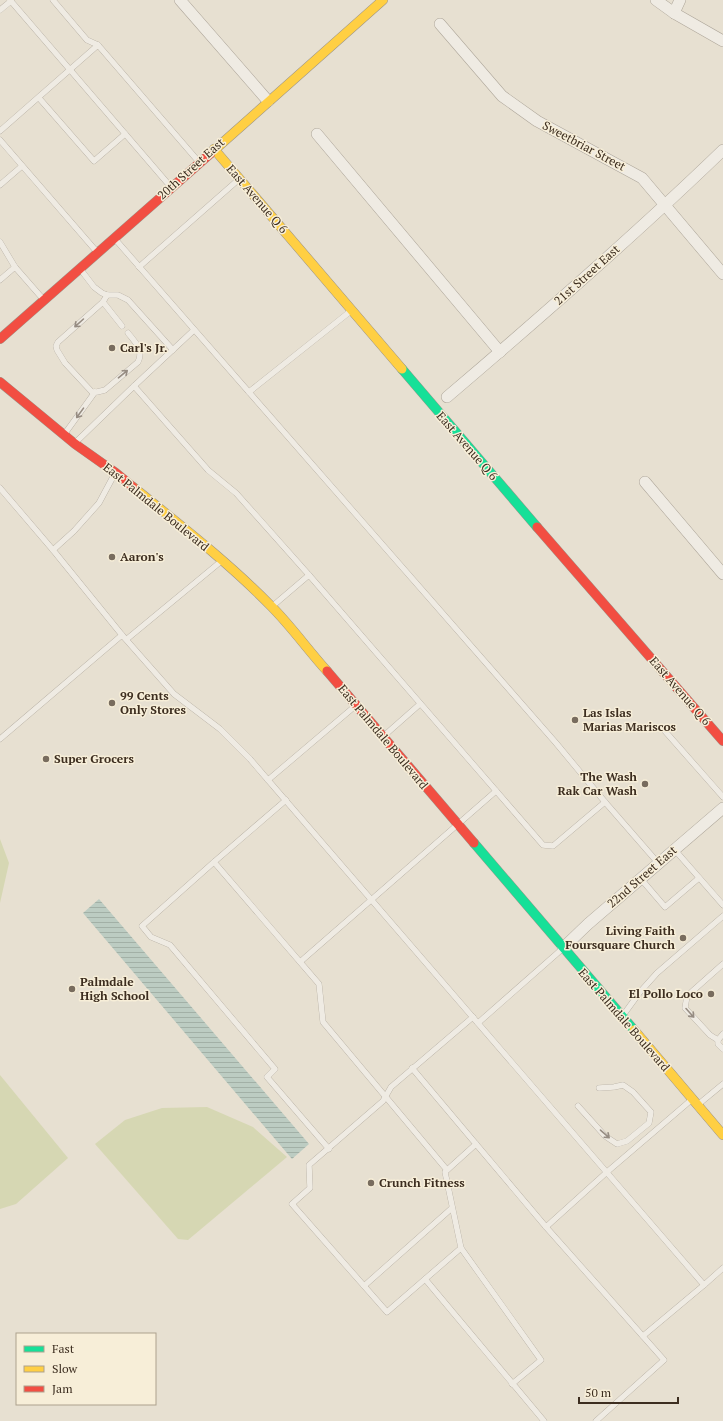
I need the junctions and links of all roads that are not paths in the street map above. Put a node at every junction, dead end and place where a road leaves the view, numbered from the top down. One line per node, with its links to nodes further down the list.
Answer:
1 (11, 0): 7 (lane); 12 (lane)
2 (53, 0): 11 (lane)
3 (180, 0): 14 (street)
4 (383, 0): 14 (main road, 20th Street East)
5 (656, 0): 8 (street)
6 (680, 0): 8 (street)
7 (0, 10)
8 (674, 13): 10 (street)
9 (440, 24): 26 (street, Sweetbriar Street)
10 (723, 41)
11 (98, 45): 12 (lane); 21 (lane)
12 (70, 70): 13 (lane); 16 (lane)
13 (38, 98): 15 (lane); 16 (lane)
14 (268, 101): 19 (main road, 20th Street East)
15 (0, 131)
16 (125, 134): 25 (lane)
17 (317, 134): 44 (street)
18 (0, 140): 22 (lane)
19 (214, 149): 21 (main road, 20th Street East); 23 (main road, East Avenue Q 6)
20 (723, 150): 26 (street, 21st Street East)
21 (200, 162): 25 (main road, 20th Street East)
22 (22, 166): 24 (lane); 29 (lane)
23 (240, 179): 31 (lane); 38 (main road, East Avenue Q 6)
24 (0, 185)
25 (171, 187): 27 (main road, 20th Street East)
26 (665, 206): 33 (street, Sweetbriar Street); 44 (street, 21st Street East)
27 (114, 238): 29 (main road, 20th Street East); 31 (lane)
28 (0, 242): 30 (lane)
29 (97, 252): 32 (main road, 20th Street East)
30 (15, 267): 34 (lane); 36 (lane)
31 (139, 267): 40 (lane)
32 (79, 269): 35 (lane); 36 (main road, 20th Street East)
33 (723, 274)
34 (0, 280)
35 (107, 295): 37 (lane); 43 (lane)
36 (44, 300): 42 (main road, 20th Street East)
37 (102, 302): 39 (lane); 47 (lane, one-way to 47)
38 (352, 310): 48 (lane); 66 (main road, East Avenue Q 6)
39 (122, 326)
40 (194, 330): 43 (lane); 48 (lane)
41 (128, 334): 47 (lane, one-way to 41)
42 (0, 339)
43 (173, 350): 46 (lane)
44 (500, 352): 49 (street, 21st Street East)
45 (0, 382): 50 (main road, East Palmdale Boulevard)
46 (134, 386): 51 (lane); 58 (lane)
47 (95, 392): 50 (lane, one-way to 50)
48 (249, 392): 71 (lane)
49 (447, 397)
50 (64, 435): 51 (main road, East Palmdale Boulevard)
51 (75, 444): 52 (main road, East Palmdale Boulevard)
52 (116, 474): 55 (lane); 56 (main road, East Palmdale Boulevard)
53 (645, 482): 57 (street)
54 (0, 488): 55 (lane)
55 (53, 550): 60 (lane)
56 (222, 560): 59 (main road, East Palmdale Boulevard); 60 (lane)
57 (723, 574)
58 (309, 575): 59 (lane); 61 (lane)
59 (272, 607): 62 (main road, East Palmdale Boulevard)
60 (124, 637): 65 (lane); 67 (lane)
61 (420, 704): 64 (lane); 68 (lane)
62 (356, 705): 64 (main road, East Palmdale Boulevard); 67 (lane)
63 (664, 730): 69 (lane)
64 (383, 737): 73 (main road, East Palmdale Boulevard)
65 (0, 739)
66 (723, 741)
67 (268, 780): 70 (lane)
68 (496, 791): 71 (lane); 73 (lane)
69 (723, 797)
70 (286, 800): 75 (lane); 79 (lane)
71 (605, 802): 76 (lane)
72 (723, 808): 74 (street, 22nd Street East)
73 (458, 825): 79 (lane); 82 (main road, East Palmdale Boulevard)
74 (674, 849): 76 (street, 22nd Street East); 77 (lane)
75 (214, 862): 83 (lane); 99 (lane)
76 (659, 864): 78 (street, 22nd Street East)
77 (700, 878): 78 (lane); 80 (lane)
78 (641, 879): 82 (street, 22nd Street East)
79 (372, 900): 83 (lane); 85 (lane)
80 (723, 905)
81 (723, 916): 86 (lane)
82 (563, 948): 86 (main road, East Palmdale Boulevard); 87 (lane)
83 (300, 962): 94 (lane)
84 (723, 964): 89 (lane, one-way to 89)
85 (473, 1017): 87 (lane); 91 (lane)
86 (622, 1018): 95 (main road, East Palmdale Boulevard)
87 (478, 1023): 101 (lane)
88 (723, 1034): 89 (lane)
89 (718, 1040): 90 (lane)
90 (723, 1049)
91 (412, 1068): 94 (lane); 98 (lane)
92 (723, 1084): 95 (lane)
93 (600, 1088): 96 (lane, one-way to 93)
94 (386, 1095): 99 (lane); 100 (lane)
95 (695, 1102): 97 (main road, East Palmdale Boulevard); 101 (lane)
96 (578, 1106)
97 (723, 1135)
98 (476, 1144): 100 (lane); 103 (lane)
99 (328, 1148): 108 (lane)
100 (447, 1170): 102 (lane)
101 (607, 1172): 103 (lane); 107 (lane)
102 (452, 1208): 104 (lane); 108 (lane)
103 (546, 1227): 109 (lane)
104 (461, 1248): 106 (lane); 110 (lane)
105 (723, 1268): 107 (lane)
106 (425, 1279): 108 (lane); 110 (lane)
107 (704, 1285): 109 (lane)
108 (364, 1286)
109 (643, 1336): 112 (lane)
110 (512, 1384): 111 (lane)
111 (544, 1421)
112 (596, 1421)

